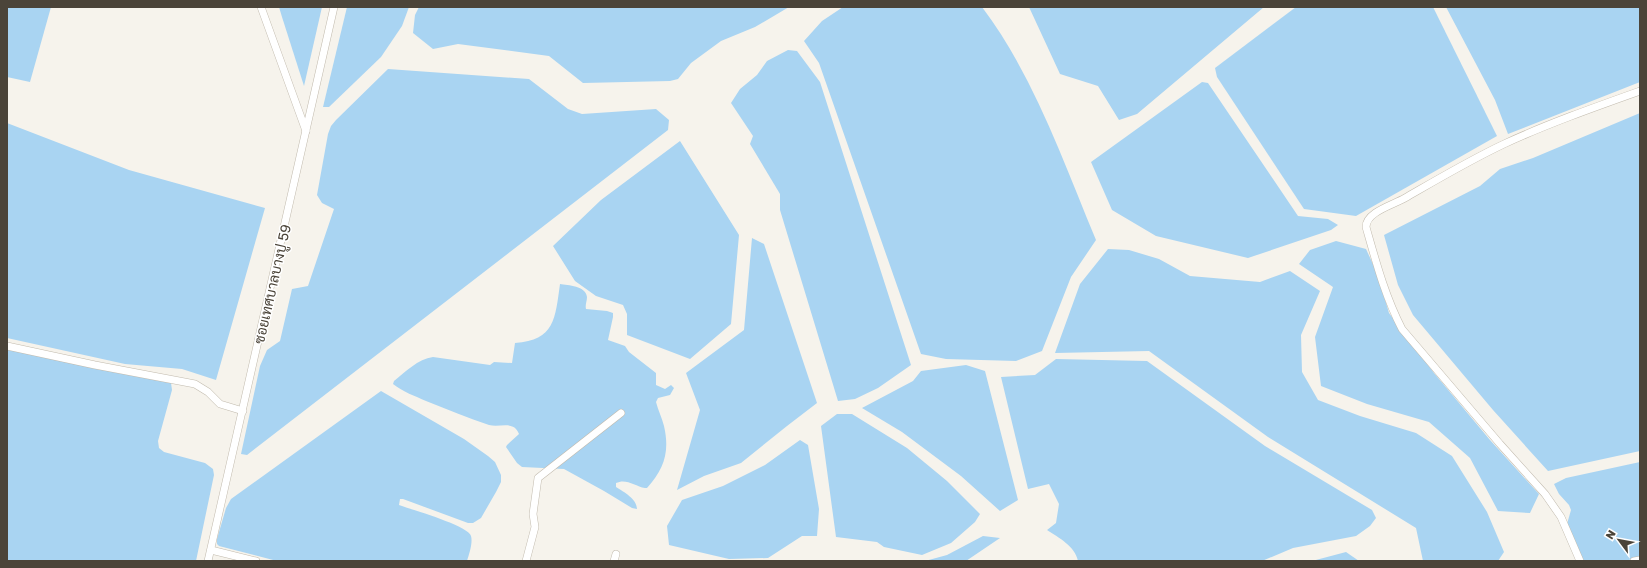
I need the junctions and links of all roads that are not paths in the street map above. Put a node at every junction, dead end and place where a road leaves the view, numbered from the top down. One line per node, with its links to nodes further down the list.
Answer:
1 (261, 7): 4 (street)
2 (334, 7): 4 (street, ซอยเทศบาลบางปู 59)
3 (1640, 91): 13 (street)
4 (306, 131): 6 (street, ซอยเทศบาลบางปู 59)
5 (7, 346): 6 (street)
6 (243, 411): 8 (street, ซอยเทศบาลบางปู 59)
7 (621, 414): 12 (street)
8 (211, 550): 10 (street, ซอยเทศบาลบางปู 59); 11 (street)
9 (1640, 560): 14 (street)
10 (208, 561)
11 (256, 561)
12 (526, 561)
13 (1580, 561)
14 (1634, 561)

